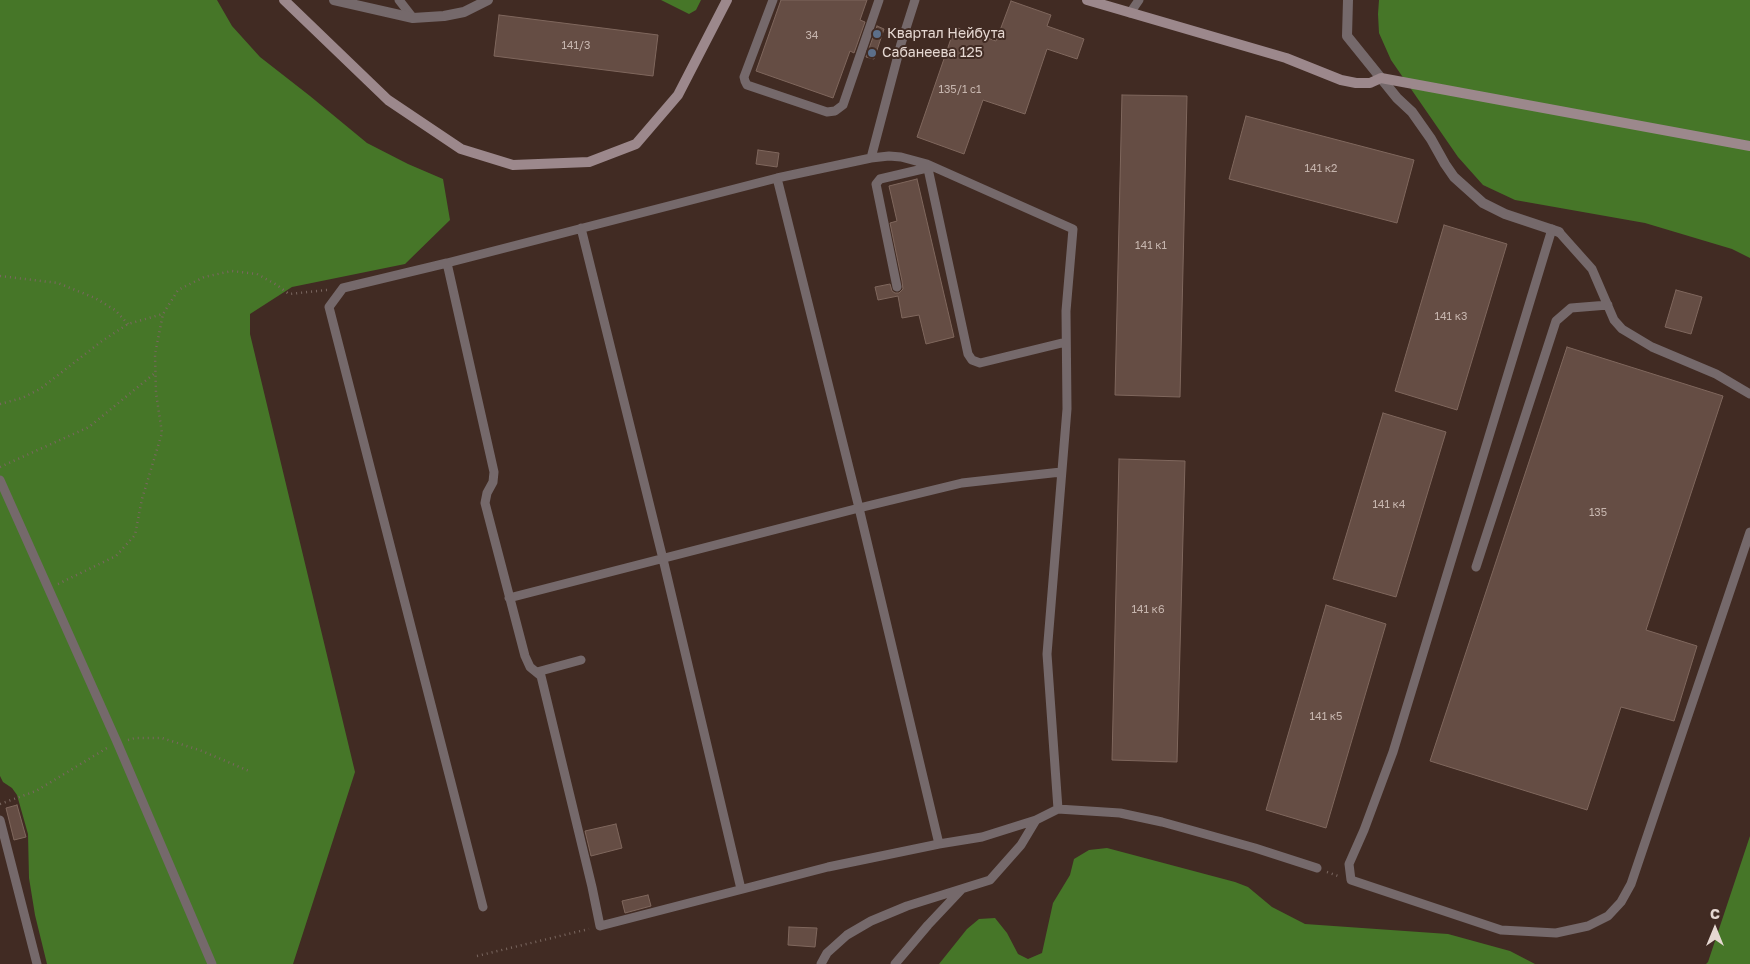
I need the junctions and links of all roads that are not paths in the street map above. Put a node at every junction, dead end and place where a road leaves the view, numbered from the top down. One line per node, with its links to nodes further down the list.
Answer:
1 (284, 0): 5 (main road)
2 (334, 0): 13 (street)
3 (399, 0): 13 (lane)
4 (488, 0): 13 (street)
5 (727, 0)
6 (773, 0): 7 (lane)
7 (879, 0)
8 (915, 0): 16 (lane)
9 (1087, 0): 12 (main road)
10 (1139, 0): 12 (lane)
11 (1348, 0): 14 (street)
12 (1130, 13): 14 (main road)
13 (413, 18)
14 (1381, 78): 15 (main road); 20 (street)
15 (1750, 146)
16 (870, 158): 17 (lane); 18 (lane)
17 (927, 166): 22 (lane); 24 (lane); 24 (lane)
18 (778, 178): 19 (lane); 28 (lane)
19 (581, 228): 21 (lane); 30 (lane)
20 (1555, 231): 23 (lane); 29 (lane)
21 (446, 263): 32 (lane); 42 (lane)
22 (897, 287)
23 (1608, 305): 25 (lane); 31 (lane)
24 (1066, 342): 26 (lane)
25 (1750, 394)
26 (1061, 472): 28 (lane); 35 (lane)
27 (0, 480): 44 (lane)
28 (859, 508): 30 (lane); 38 (lane)
29 (1750, 532)
30 (664, 559): 32 (lane); 41 (lane)
31 (1476, 567)
32 (509, 598): 34 (lane)
33 (581, 660): 34 (lane)
34 (536, 672): 41 (lane)
35 (1058, 809): 37 (lane); 39 (lane)
36 (0, 820): 43 (lane)
37 (1036, 820): 38 (lane); 40 (lane)
38 (939, 844): 41 (lane)
39 (1317, 868)
40 (963, 888): 45 (lane); 46 (lane)
41 (742, 889)
42 (483, 907)
43 (37, 964)
44 (212, 964)
45 (821, 964)
46 (895, 964)

